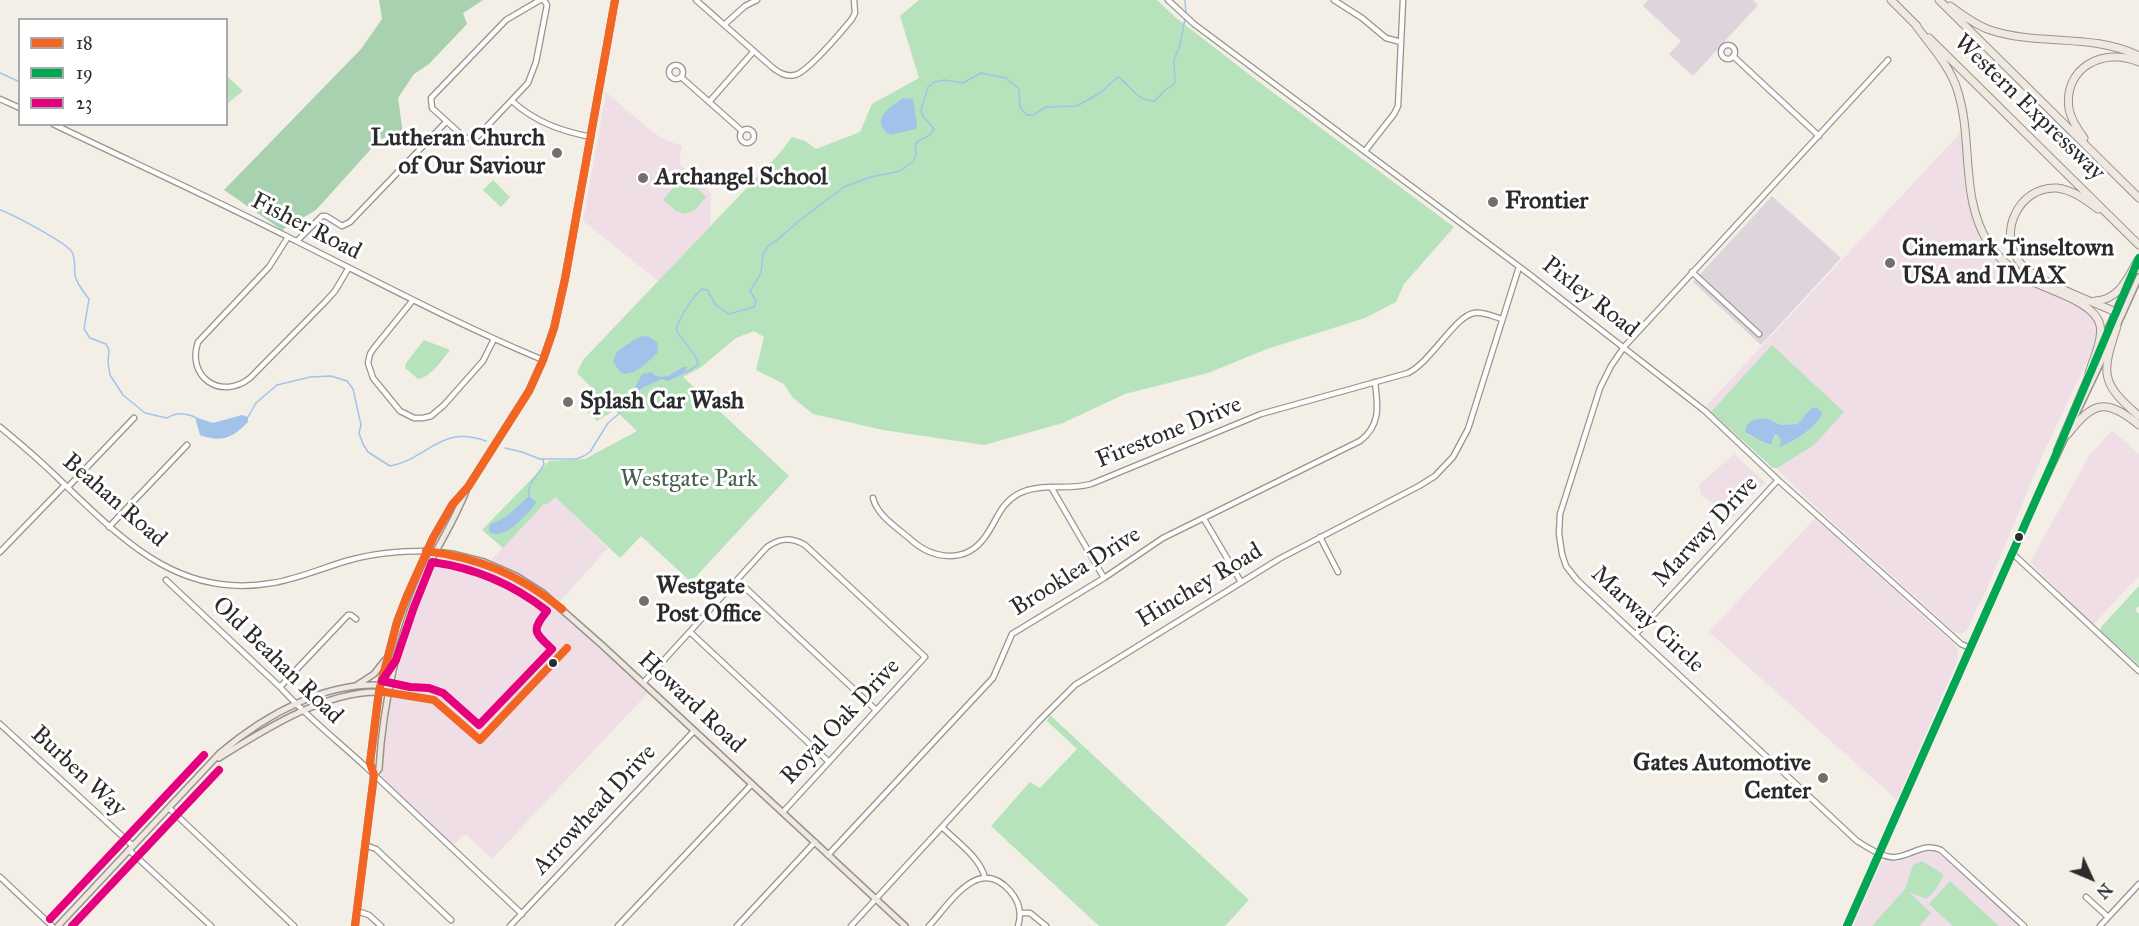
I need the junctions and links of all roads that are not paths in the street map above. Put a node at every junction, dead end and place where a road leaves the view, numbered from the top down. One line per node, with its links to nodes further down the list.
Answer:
1 (615, 0): 27 (main road)
2 (696, 0): 11 (street)
3 (757, 0): 11 (street)
4 (854, 0): 13 (street)
5 (1168, 0): 28 (street, Pixley Road)
6 (1334, 0): 12 (street)
7 (1402, 0): 12 (street)
8 (1891, 0): 10 (highway, Western Expressway)
9 (1940, 0): 15 (highway); 29 (highway, Western Expressway)
10 (1915, 24): 31 (highway, Western Expressway); 50 (highway)
11 (724, 25): 13 (street)
12 (1401, 42): 28 (street)
13 (754, 51): 21 (street)
14 (1733, 56): 26 (street)
15 (2139, 56)
16 (1888, 60): 26 (street, Marway Circle)
17 (2139, 62): 29 (highway)
18 (681, 77): 21 (street)
19 (0, 99): 22 (street)
20 (512, 101): 23 (street); 23 (street); 27 (street)
21 (709, 102): 25 (street)
22 (18, 107)
23 (446, 122): 33 (street)
24 (57, 126): 32 (street, Fisher Road)
25 (742, 131)
26 (1819, 136): 38 (street, Marway Circle)
27 (591, 137): 49 (main road)
28 (1365, 151): 36 (street, Pixley Road)
29 (2094, 153): 30 (highway, Western Expressway)
30 (2139, 198)
31 (2113, 219): 34 (highway, Western Expressway); 41 (highway)
32 (288, 237): 33 (street, Fisher Road); 37 (street)
33 (297, 241): 37 (street, Fisher Road)
34 (2139, 245)
35 (2138, 259): 41 (highway); 42 (main road)
36 (1520, 267): 43 (street, Hinchey Road); 47 (street, Pixley Road)
37 (348, 269): 40 (street, Fisher Road)
38 (1692, 272): 45 (street); 47 (street, Marway Circle)
39 (2139, 277): 44 (main road)
40 (413, 300): 46 (street, Fisher Road); 46 (street)
41 (2092, 301): 42 (highway)
42 (2116, 312): 48 (main road); 50 (main road)
43 (1502, 319): 51 (street, Firestone Drive); 66 (street, Hinchey Road)
44 (2117, 326): 48 (main road); 52 (highway)
45 (1759, 334)
46 (494, 339): 49 (street, Fisher Road)
47 (1624, 347): 59 (street, Pixley Road); 78 (street, Marway Circle)
48 (2104, 356): 56 (main road)
49 (543, 360): 61 (main road)
50 (2089, 373): 58 (main road)
51 (1375, 382): 62 (street, Firestone Drive); 64 (street, Brooklea Drive)
52 (2139, 416)
53 (134, 418): 60 (street)
54 (2139, 425): 56 (highway)
55 (0, 427): 60 (street, Beahan Road)
56 (2068, 434): 58 (main road)
57 (187, 445): 65 (street)
58 (2054, 459): 70 (main road)
59 (1778, 480): 78 (street, Marway Drive); 79 (street, Pixley Road)
60 (66, 486): 65 (street, Beahan Road); 68 (street)
61 (468, 487): 67 (main road); 69 (main road)
62 (1051, 487): 63 (street, Firestone Drive); 72 (street)
63 (873, 498)
64 (1204, 519): 72 (street, Brooklea Drive); 75 (street)
65 (109, 527): 67 (street, Beahan Road)
66 (1320, 537): 71 (street); 75 (street, Hinchey Road)
67 (426, 551): 69 (main road, Howard Road); 80 (main road)
68 (0, 552)
69 (435, 552): 82 (main road, Howard Road); 83 (main road)
70 (2012, 553): 79 (main road); 81 (street)
71 (1338, 572)
72 (1104, 578): 104 (street, Brooklea Drive)
73 (166, 580): 84 (street, Old Beahan Road)
74 (737, 580): 77 (street); 89 (street); 89 (street, Royal Oak Drive)
75 (1241, 582): 99 (street, Hinchey Road)
76 (356, 619): 84 (street)
77 (690, 632): 82 (street); 94 (street)
78 (1636, 634): 103 (street, Marway Circle)
79 (1970, 648): 103 (main road)
80 (388, 656): 85 (main road); 86 (main road)
81 (2139, 671)
82 (643, 683): 92 (main road, Howard Road)
83 (389, 686): 86 (main road); 87 (main road)
84 (280, 687): 88 (street, Old Beahan Road)
85 (353, 687): 86 (main road); 88 (main road)
86 (380, 688): 87 (main road); 90 (main road); 95 (main road)
87 (387, 693): 95 (main road)
88 (296, 704): 90 (street, Old Beahan Road); 93 (main road)
89 (876, 710): 94 (street, Royal Oak Drive)
90 (303, 711): 93 (main road); 95 (street, Old Beahan Road)
91 (0, 724): 102 (street, Burben Way)
92 (694, 731): 96 (main road, Howard Road); 112 (street, Arrowhead Drive)
93 (212, 762): 97 (main road)
94 (830, 762): 98 (street, Royal Oak Drive)
95 (374, 776): 101 (main road); 112 (street, Old Beahan Road)
96 (752, 784): 98 (main road, Howard Road); 122 (street)
97 (169, 808): 102 (main road); 118 (street)
98 (783, 812): 100 (main road, Howard Road)
99 (942, 827): 106 (street); 109 (street, Hinchey Road)
100 (815, 842): 104 (main road, Howard Road); 123 (street)
101 (365, 845): 110 (main road); 114 (street)
102 (131, 848): 116 (main road); 117 (street, Burben Way)
103 (1879, 853): 129 (main road); 130 (street)
104 (828, 855): 109 (main road, Howard Road)
105 (0, 877): 115 (street)
106 (985, 878): 111 (street); 126 (street)
107 (2139, 884): 113 (street)
108 (2086, 897): 113 (street)
109 (876, 899): 124 (street, Hinchey Road); 125 (main road, Howard Road)
110 (357, 911): 119 (main road); 120 (street)
111 (1021, 913): 127 (street); 128 (street)
112 (522, 914): 121 (street, Arrowhead Drive)
113 (2108, 917): 131 (street)
114 (451, 920)
115 (52, 926)
116 (58, 926)
117 (211, 926)
118 (294, 926)
119 (355, 926)
120 (381, 926)
121 (510, 926)
122 (618, 926)
123 (737, 926)
124 (851, 926)
125 (905, 926)
126 (929, 926)
127 (1018, 926)
128 (1046, 926)
129 (1847, 926)
130 (2024, 926)
131 (2100, 926)

